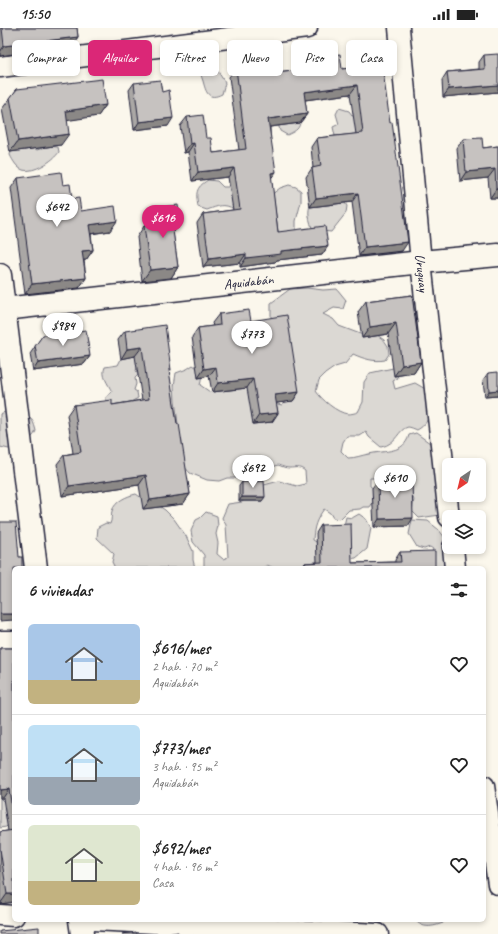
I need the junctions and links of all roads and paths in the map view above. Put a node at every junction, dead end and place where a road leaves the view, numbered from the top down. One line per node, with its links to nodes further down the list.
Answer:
1 (307, 28): 3 (street)
2 (399, 28): 5 (street, Uruguay)
3 (0, 67)
4 (498, 255): 5 (main road, Aquidabán)
5 (421, 262): 7 (main road, Aquidabán); 8 (street, Uruguay)
6 (0, 275): 7 (main road)
7 (2, 309): 10 (main road)
8 (448, 510)
9 (454, 554): 11 (street)
10 (36, 566)
11 (455, 566)
12 (0, 642): 13 (main road)
13 (12, 642)
14 (486, 800): 15 (street)
15 (498, 884)
16 (0, 915): 17 (street)
17 (12, 916)
18 (80, 922): 20 (main road)
19 (133, 922): 21 (street)
20 (82, 934)
21 (378, 934)

